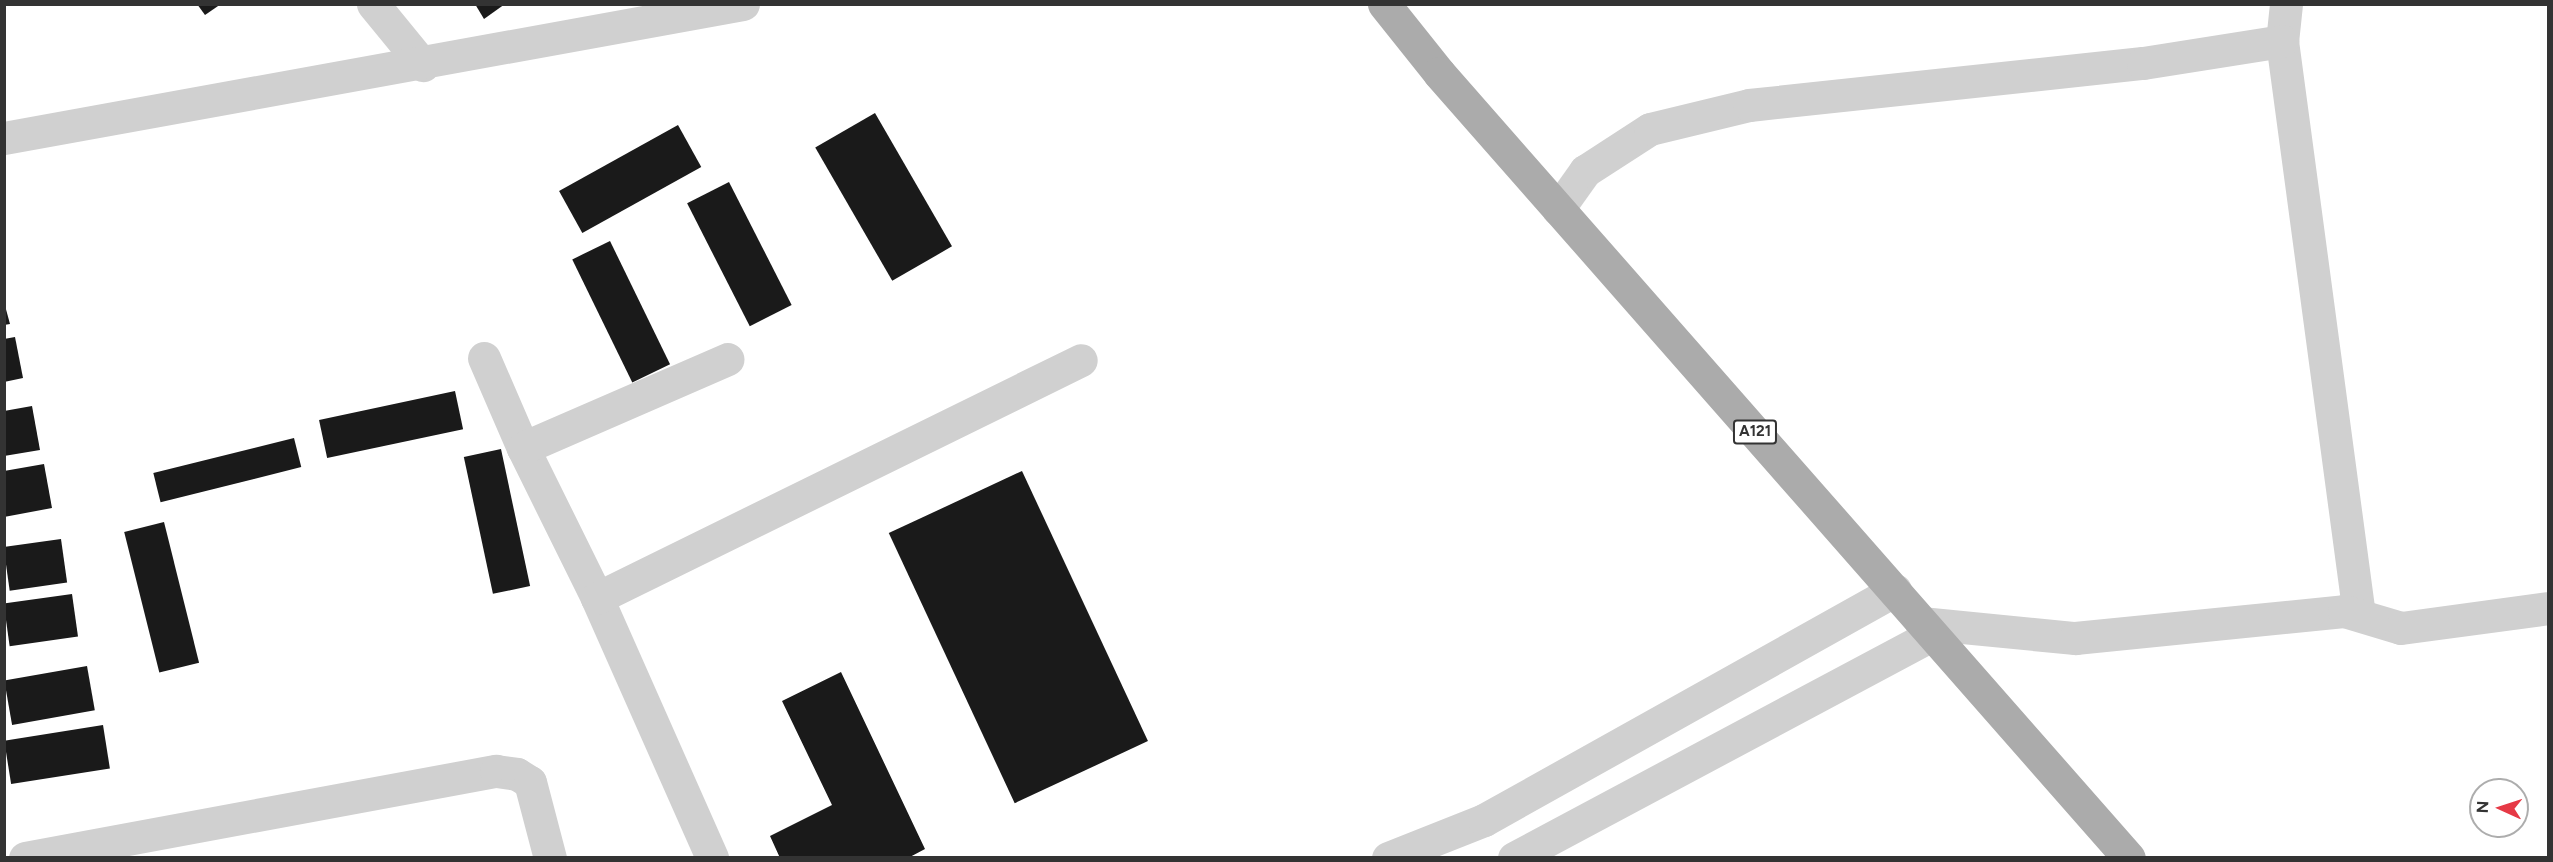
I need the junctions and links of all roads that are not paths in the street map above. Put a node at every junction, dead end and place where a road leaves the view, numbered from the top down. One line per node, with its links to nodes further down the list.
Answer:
1 (373, 4): 6 (lane)
2 (743, 4): 6 (lane)
3 (1384, 4): 8 (main road, A121)
4 (2286, 4): 5 (lane)
5 (2282, 41): 8 (lane); 16 (lane)
6 (423, 65): 7 (lane)
7 (4, 138)
8 (1558, 209): 13 (main road, A121)
9 (484, 357): 12 (lane)
10 (728, 359): 12 (lane)
11 (1082, 360): 14 (lane)
12 (523, 448): 14 (lane)
13 (1895, 590): 17 (main road, A121); 21 (lane)
14 (597, 598): 20 (lane)
15 (2548, 608): 16 (lane)
16 (2359, 615): 17 (lane)
17 (1926, 629): 22 (lane); 23 (main road, A121)
18 (25, 858): 19 (lane)
19 (550, 858)
20 (712, 858)
21 (1388, 858)
22 (1514, 858)
23 (2129, 858)

